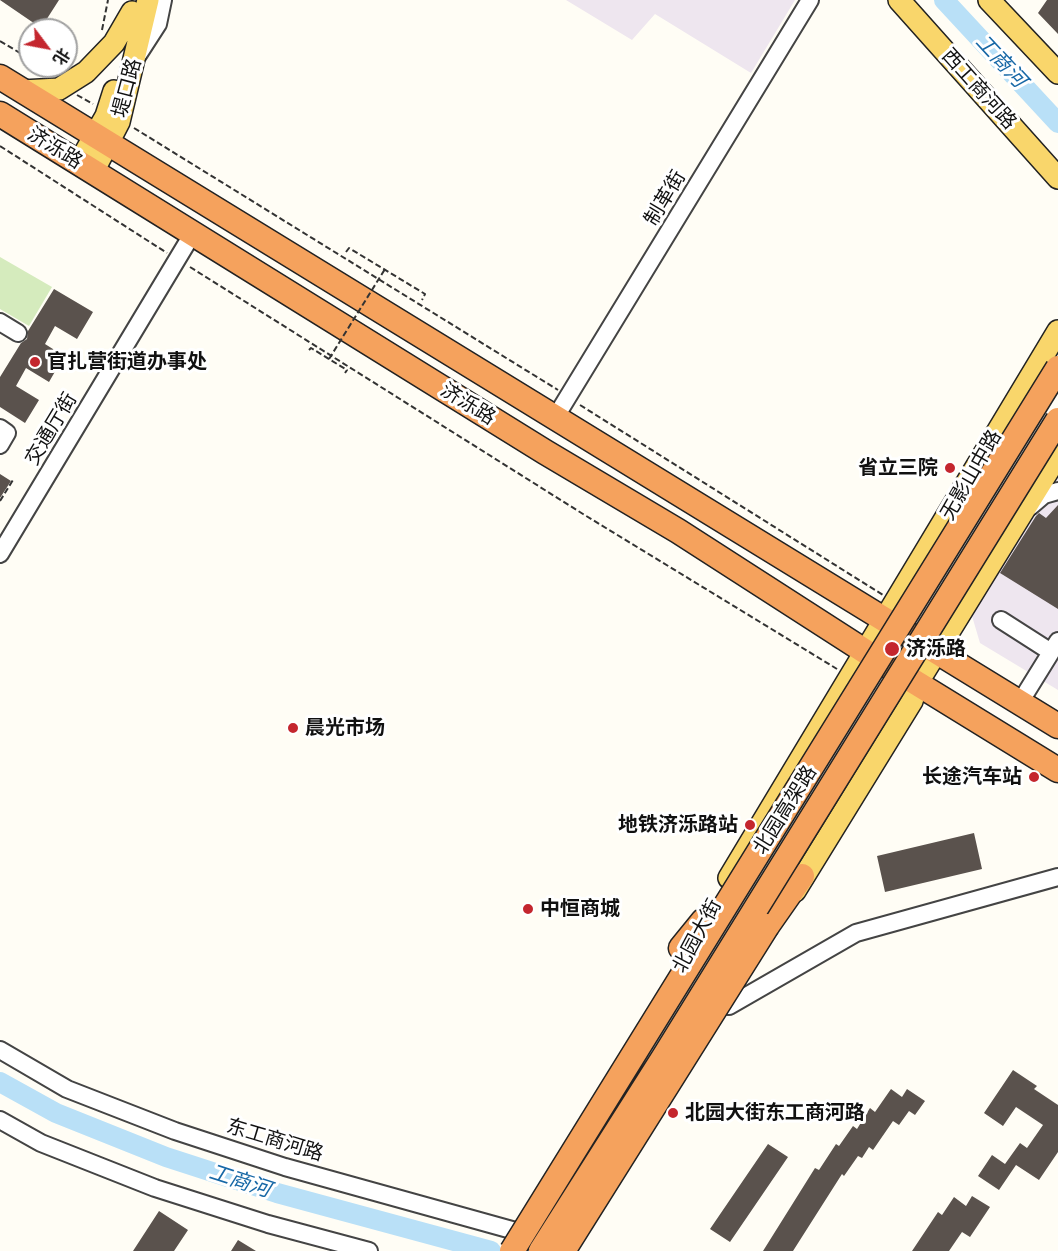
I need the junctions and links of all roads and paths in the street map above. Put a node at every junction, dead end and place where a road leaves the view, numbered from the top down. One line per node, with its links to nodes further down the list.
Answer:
1 (108, 0): 7 (path)
2 (163, 0): 10 (street)
3 (810, 0): 34 (street, 制革街)
4 (899, 0): 21 (main road, 西工商河路)
5 (989, 0): 11 (main road)
6 (136, 3): 10 (main road, 堤口路); 12 (main road); 16 (main road, 堤口路)
7 (101, 38)
8 (0, 41): 9 (path)
9 (18, 51)
10 (135, 61): 16 (main road, 堤口路)
11 (1058, 73)
12 (78, 74)
13 (0, 77): 15 (highway, 济泺路)
14 (61, 78): 15 (main road); 16 (path)
15 (22, 91): 18 (highway, 济泺路)
16 (114, 115): 18 (main road, 堤口路); 34 (path)
17 (2, 119): 20 (highway, 济泺路)
18 (102, 141): 20 (main road, 堤口路); 35 (highway, 济泺路)
19 (0, 146): 24 (path)
20 (86, 168): 22 (highway, 济泺路)
21 (1058, 178)
22 (193, 233): 24 (street, 交通厅街); 48 (highway, 济泺路)
23 (346, 252): 25 (path)
24 (177, 259): 44 (street, 交通厅街); 50 (path)
25 (385, 269): 26 (path); 31 (path, bridge)
26 (422, 300)
27 (0, 322): 29 (street)
28 (1058, 331): 45 (main road, 无影山中路)
29 (18, 333)
30 (309, 350): 31 (path)
31 (329, 359): 33 (path)
32 (1058, 368): 62 (highway, 北园高架路, bridge)
33 (345, 373)
34 (568, 397): 35 (street, 制革街); 45 (path)
35 (555, 418): 45 (highway, 济泺路)
36 (1058, 420): 65 (highway, 北园高架路, bridge)
37 (0, 428): 38 (street)
38 (0, 445)
39 (1058, 455): 43 (main road)
40 (13, 480): 42 (path)
41 (1058, 491): 43 (street)
42 (0, 501)
43 (1023, 513): 49 (main road)
44 (0, 554)
45 (890, 611): 48 (main road, 北园大街); 49 (highway, 济泺路)
46 (1001, 620): 47 (street)
47 (1055, 646): 52 (street)
48 (866, 652): 50 (main road, 北园大街); 51 (highway, 济泺路)
49 (937, 653): 51 (main road); 52 (highway, 济泺路)
50 (851, 678): 58 (main road, 北园大街)
51 (918, 682): 54 (highway, 济泺路); 55 (main road); 57 (main road)
52 (1019, 704): 53 (highway, 济泺路)
53 (1058, 726)
54 (1058, 770)
55 (802, 876): 57 (highway); 59 (main road)
56 (1058, 877): 59 (street)
57 (769, 917): 66 (highway, bridge)
58 (703, 921): 62 (main road, 北园大街); 64 (highway)
59 (729, 1006): 66 (main road)
60 (0, 1050): 62 (street, 东工商河路)
61 (0, 1120): 63 (street)
62 (513, 1245): 65 (street, 东工商河路)
63 (369, 1251)
64 (495, 1251)
65 (542, 1251)
66 (560, 1251)

